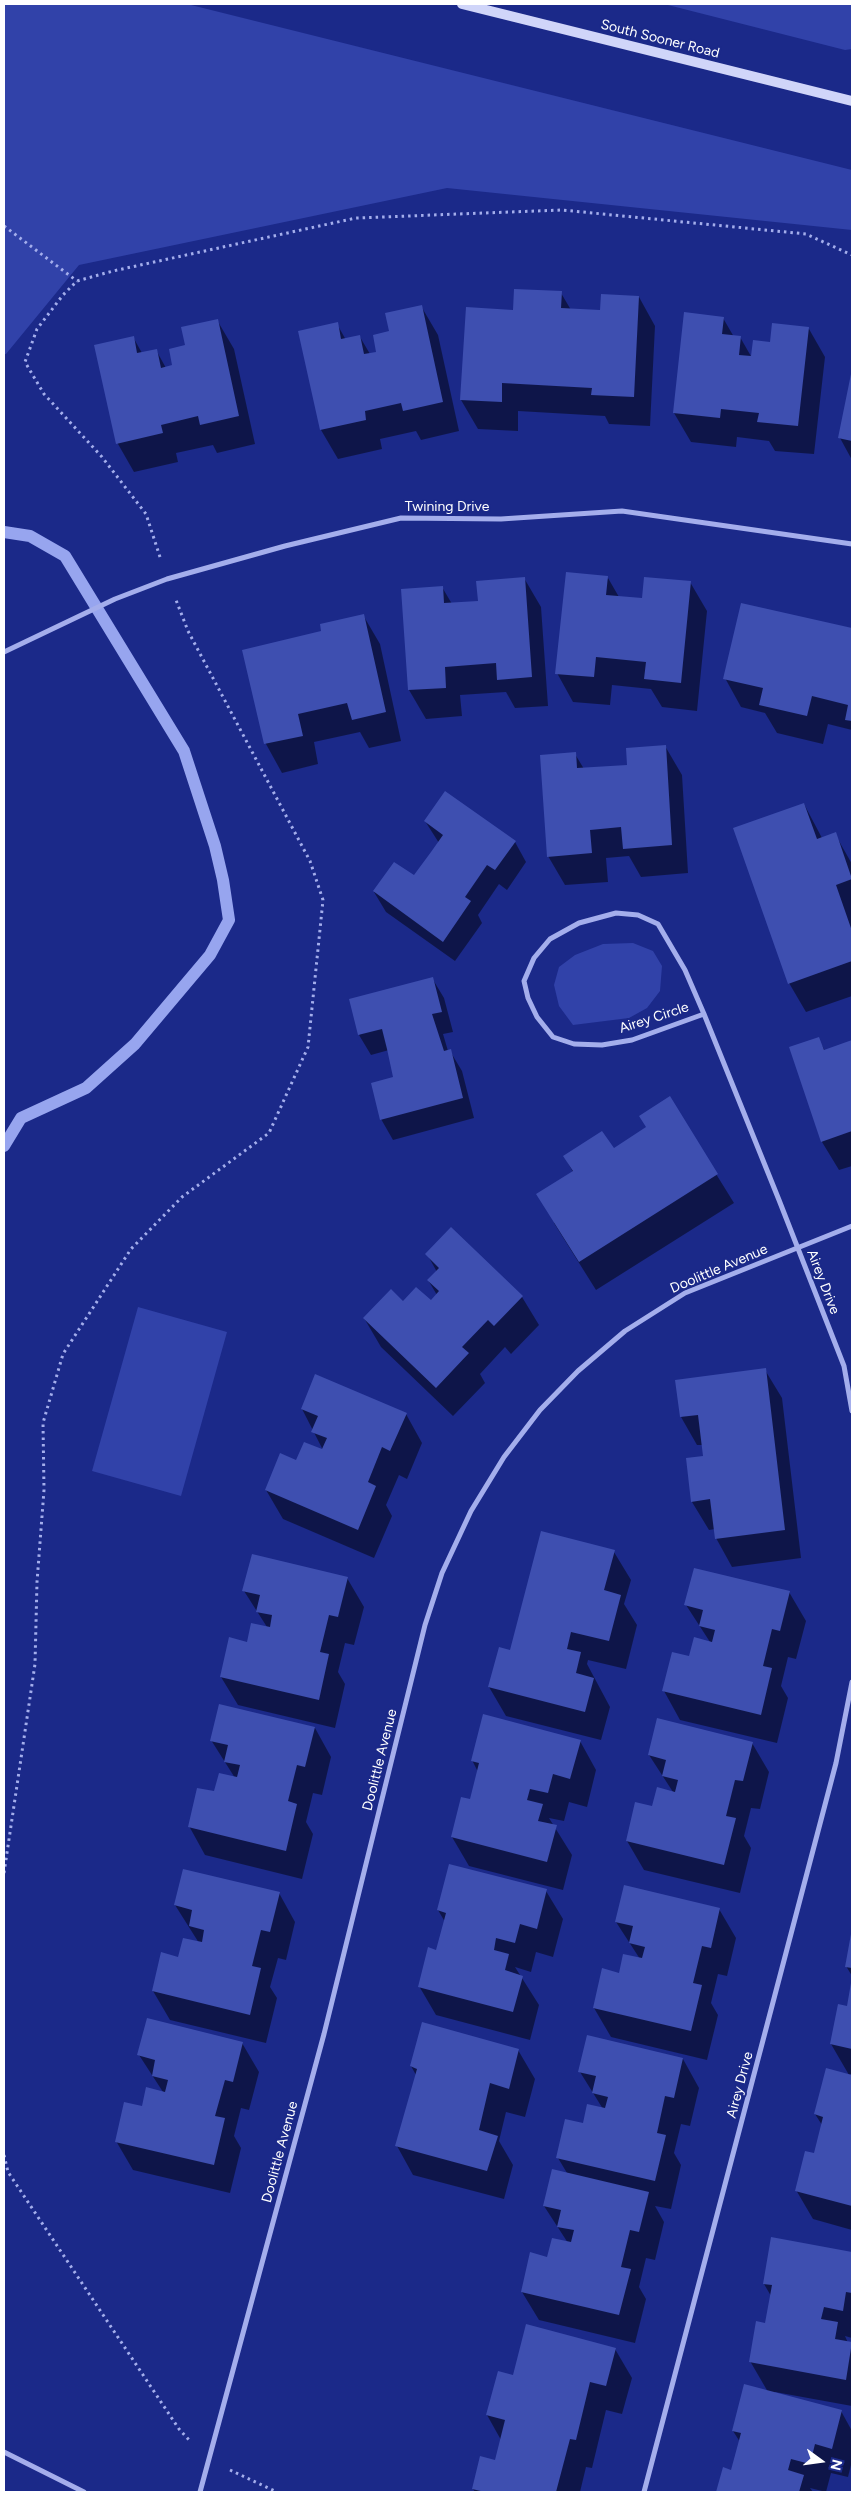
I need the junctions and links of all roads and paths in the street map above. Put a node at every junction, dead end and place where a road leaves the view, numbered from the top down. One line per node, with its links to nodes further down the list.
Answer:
1 (462, 4): 2 (main road, South Sooner Road)
2 (852, 102)
3 (4, 226): 5 (path)
4 (852, 255): 5 (path)
5 (77, 281): 7 (path)
6 (852, 544): 7 (street, Twining Drive)
7 (166, 579): 8 (street, Twining Drive); 14 (path)
8 (4, 652)
9 (704, 1014): 9 (street, Airey Circle); 11 (street, Airey Circle)
10 (852, 1226): 11 (street, Doolittle Avenue)
11 (797, 1248): 12 (street, Airey Drive); 17 (street, Doolittle Avenue)
12 (852, 1410)
13 (852, 1682): 21 (street, Airey Drive)
14 (4, 1873)
15 (4, 2155): 17 (path)
16 (4, 2452): 18 (street)
17 (208, 2461): 19 (street, Doolittle Avenue); 20 (path)
18 (84, 2492)
19 (200, 2492)
20 (277, 2492)
21 (644, 2492)

